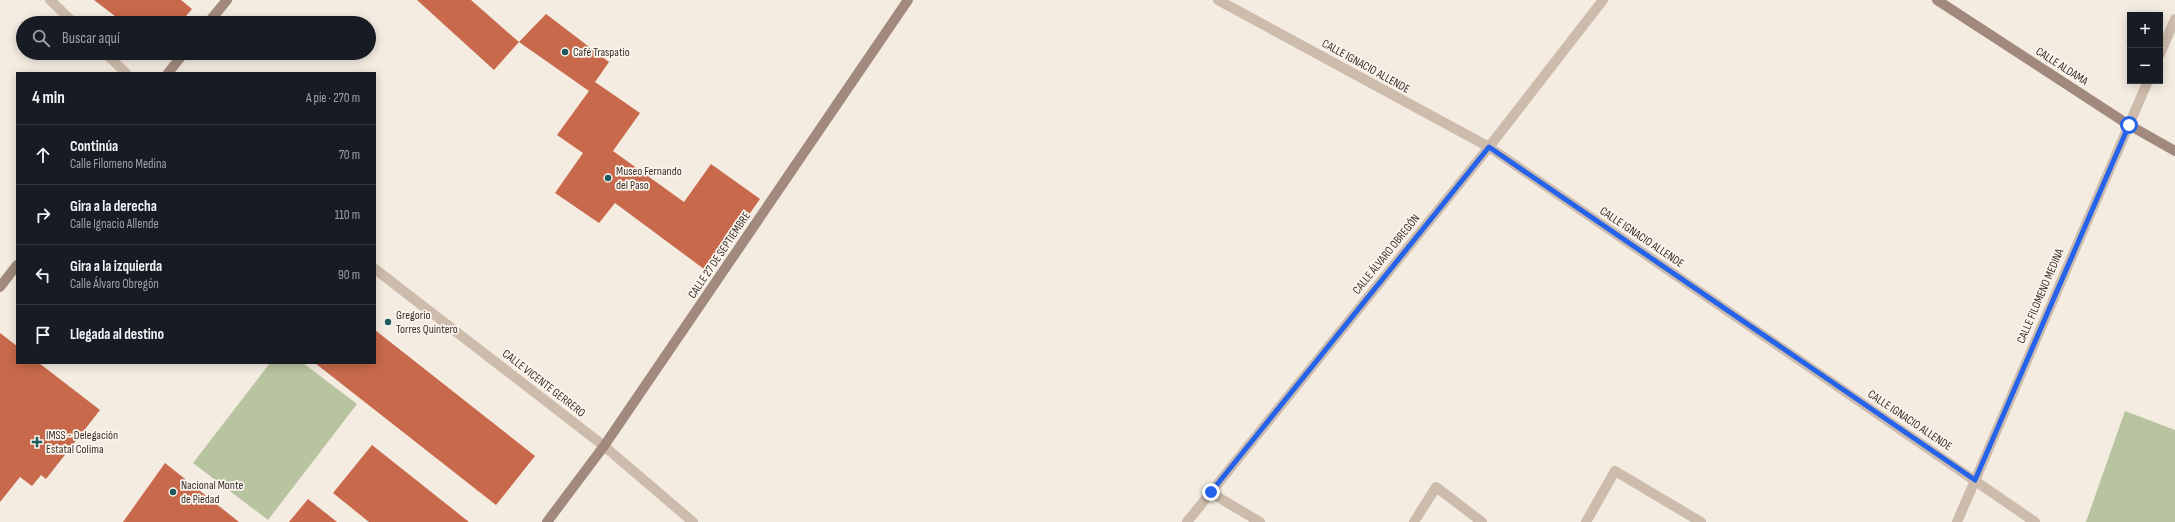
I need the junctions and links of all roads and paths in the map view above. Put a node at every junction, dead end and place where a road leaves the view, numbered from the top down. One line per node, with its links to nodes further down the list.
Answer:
1 (50, 0): 7 (street)
2 (227, 0): 8 (street)
3 (908, 0): 22 (street, CALLE 27 DE SEPTIEMBRE)
4 (1218, 0): 17 (street, CALLE IGNACIO ALLENDE)
5 (1603, 0): 17 (street, CALLE ÁLVARO OBREGÓN)
6 (1937, 0): 16 (street, CALLE ALDAMA)
7 (67, 16)
8 (214, 16)
9 (2175, 19): 10 (street)
10 (2163, 48)
11 (112, 60): 13 (street)
12 (178, 60): 14 (street)
13 (125, 72)
14 (169, 72)
15 (2147, 84): 16 (street, CALLE FILOMENO MEDINA)
16 (2129, 125): 18 (street, CALLE ALDAMA); 23 (street, CALLE FILOMENO MEDINA)
17 (1489, 147): 23 (street, CALLE IGNACIO ALLENDE); 24 (street, CALLE ÁLVARO OBREGÓN)
18 (2175, 151)
19 (16, 266): 21 (street)
20 (376, 270): 22 (street, CALLE VICENTE GERRERO)
21 (0, 286)
22 (604, 446): 25 (street, CALLE 27 DE SEPTIEMBRE); 26 (street, CALLE VICENTE GERRERO)
23 (1975, 480): 33 (street, CALLE FILOMENO MEDINA); 34 (street, CALLE IGNACIO ALLENDE)
24 (1211, 492): 27 (street, CALLE ÁLVARO OBREGÓN); 28 (street)
25 (547, 522)
26 (694, 522)
27 (1187, 522)
28 (1260, 522)
29 (1414, 522): 30 (street)
30 (1482, 522)
31 (1586, 522): 32 (street)
32 (1701, 522)
33 (1957, 522)
34 (2035, 522)

